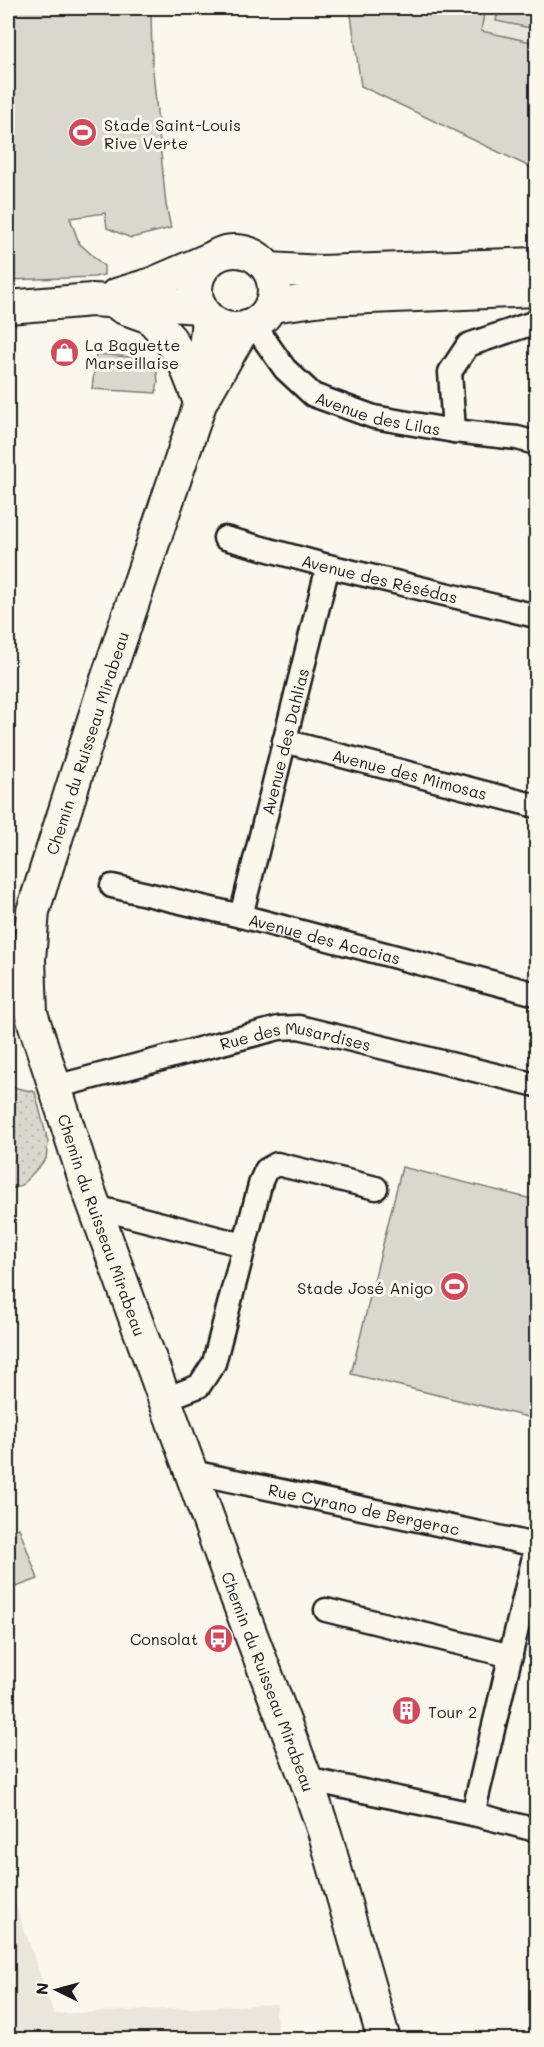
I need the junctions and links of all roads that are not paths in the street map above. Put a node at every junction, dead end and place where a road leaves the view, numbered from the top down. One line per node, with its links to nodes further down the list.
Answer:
1 (210, 259): 3 (street); 5 (street); 7 (street)
2 (537, 264): 3 (street)
3 (269, 269): 8 (street)
4 (537, 290): 8 (street)
5 (101, 300): 6 (street); 7 (street); 10 (street)
6 (8, 307)
7 (204, 313): 8 (street); 10 (street, Chemin du Ruisseau Mirabeau)
8 (256, 320): 10 (street, Chemin du Ruisseau Mirabeau); 11 (street, Avenue des Lilas)
9 (537, 322): 11 (street)
10 (200, 404): 22 (street, Chemin du Ruisseau Mirabeau)
11 (454, 431): 12 (street, Avenue des Lilas)
12 (537, 443)
13 (225, 538): 14 (street, Avenue des Résédas)
14 (328, 566): 15 (street, Avenue des Résédas); 16 (street, Avenue des Dahlias)
15 (537, 616)
16 (284, 741): 17 (street, Avenue des Mimosas); 19 (street, Avenue des Dahlias)
17 (537, 806)
18 (112, 886): 19 (street, Avenue des Acacias)
19 (240, 916): 20 (street, Avenue des Acacias)
20 (537, 994)
21 (537, 1085): 22 (street, Rue des Musardises)
22 (55, 1087): 24 (street, Chemin du Ruisseau Mirabeau)
23 (376, 1188): 25 (street)
24 (95, 1207): 25 (street); 26 (street, Chemin du Ruisseau Mirabeau)
25 (244, 1245): 26 (street)
26 (165, 1399): 27 (street, Chemin du Ruisseau Mirabeau)
27 (192, 1472): 28 (street, Rue Cyrano de Bergerac); 31 (street, Chemin du Ruisseau Mirabeau)
28 (537, 1547): 30 (street)
29 (326, 1610): 30 (street)
30 (511, 1656): 32 (street)
31 (306, 1779): 32 (street); 34 (street, Chemin du Ruisseau Mirabeau)
32 (473, 1814): 33 (street)
33 (537, 1830)
34 (384, 2040)

